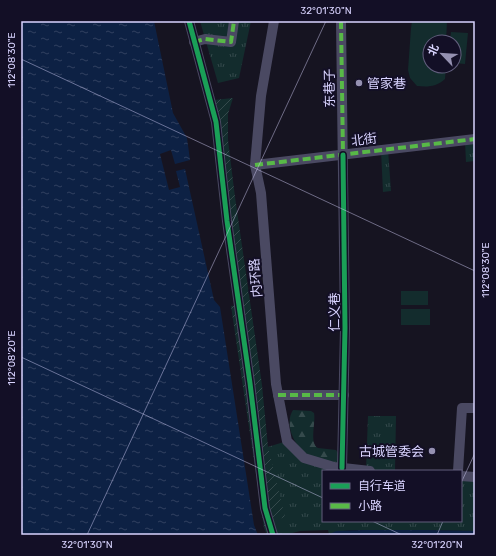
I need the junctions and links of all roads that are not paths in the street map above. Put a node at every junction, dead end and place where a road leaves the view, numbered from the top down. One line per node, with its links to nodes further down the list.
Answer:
1 (189, 21): 5 (street)
2 (234, 21): 5 (street)
3 (274, 21): 8 (street, 内环路)
4 (342, 21): 7 (street, 东巷子)
5 (194, 42): 17 (street)
6 (475, 139): 7 (street, 北街)
7 (343, 155): 8 (street, 北街); 10 (street, 仁义巷)
8 (255, 165): 9 (street, 内环路)
9 (278, 395): 10 (street); 12 (street, 内环路)
10 (344, 395): 12 (street, 仁义巷)
11 (475, 408): 14 (street)
12 (342, 468): 13 (street, 内环路)
13 (361, 470)
14 (458, 470)
15 (462, 476): 16 (street)
16 (475, 477)
17 (273, 535)

